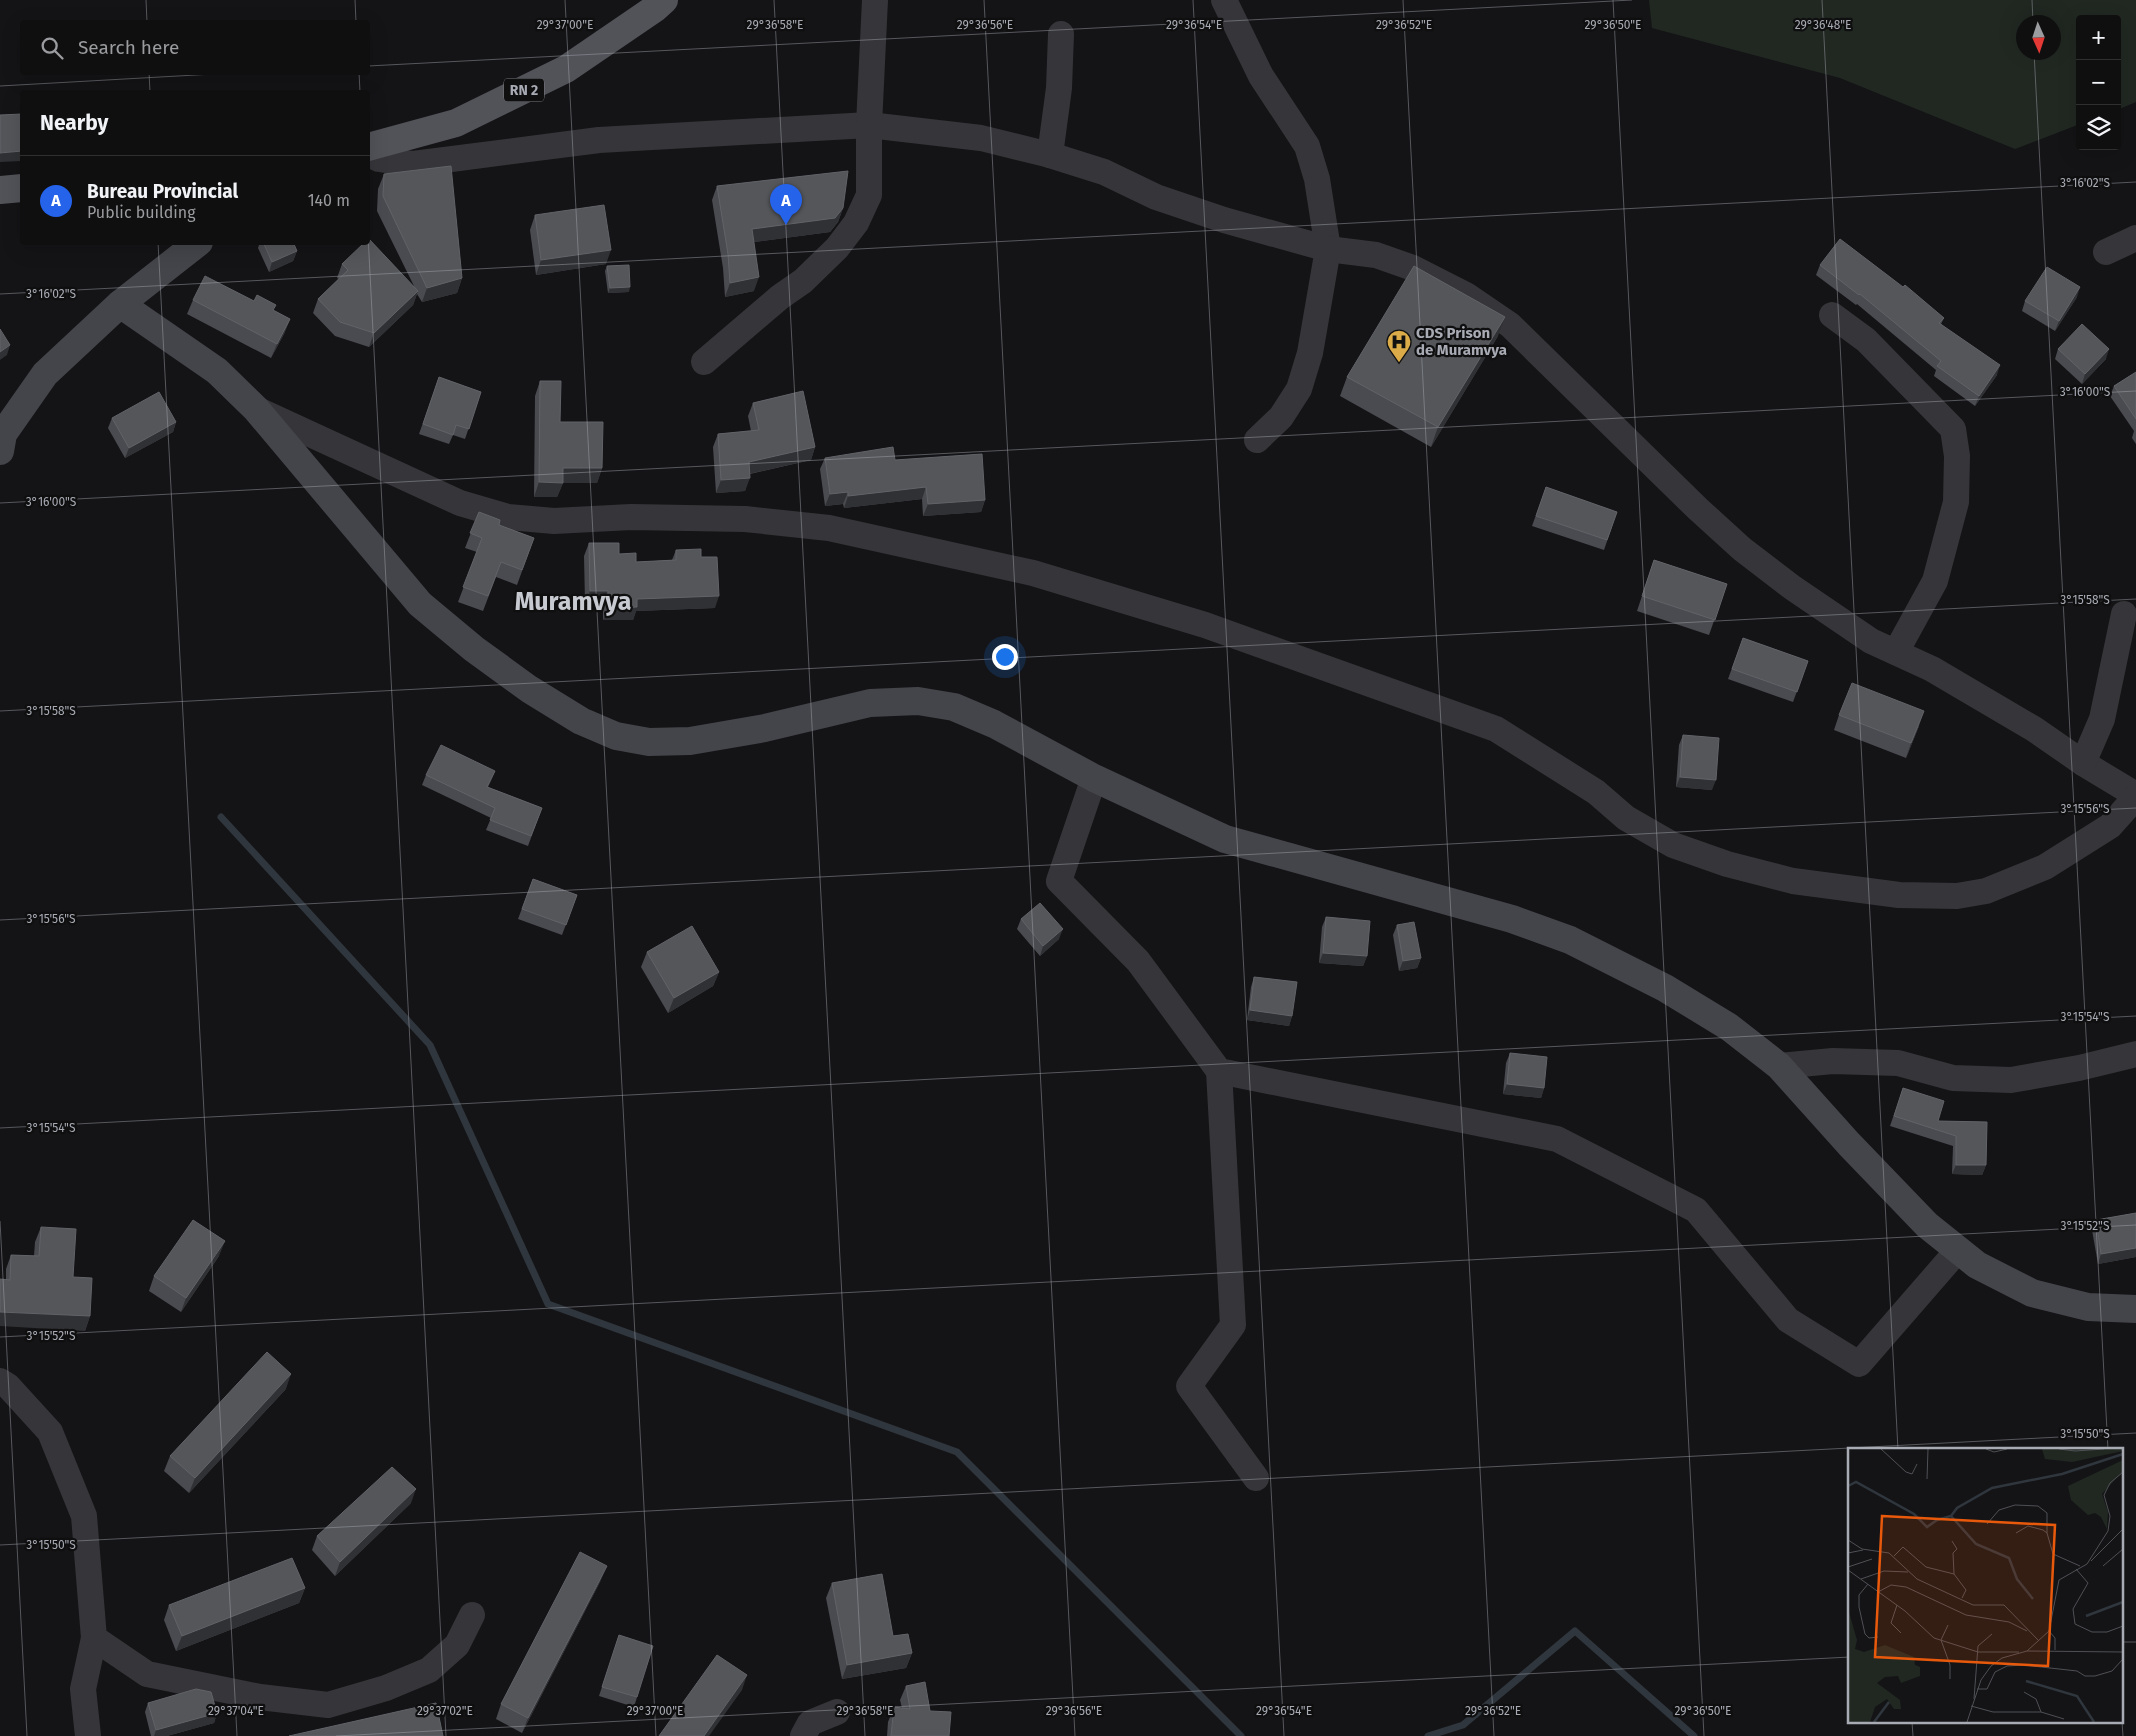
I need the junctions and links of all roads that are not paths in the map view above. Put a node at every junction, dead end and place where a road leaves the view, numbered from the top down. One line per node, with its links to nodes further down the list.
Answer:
1 (664, 0): 6 (main road, RN 2)
2 (875, 0): 5 (street)
3 (1224, 0): 13 (street)
4 (1061, 34): 8 (street)
5 (869, 125): 7 (street); 8 (street); 17 (street)
6 (370, 147)
7 (370, 154)
8 (1050, 155): 13 (street)
9 (20, 188): 10 (main road)
10 (0, 190)
11 (2136, 238): 14 (street)
12 (196, 245): 15 (main road)
13 (1328, 249): 20 (street); 22 (street)
14 (2106, 252)
15 (120, 304): 18 (main road); 19 (main road)
16 (1832, 315): 22 (street)
17 (704, 362)
18 (256, 409): 24 (main road); 25 (street)
19 (1, 439)
20 (1257, 440)
21 (2124, 614): 23 (street)
22 (1896, 652): 23 (street)
23 (2082, 763): 25 (street)
24 (1094, 778): 27 (main road); 28 (street)
25 (2136, 796)
26 (2136, 1054): 27 (street)
27 (1779, 1066): 29 (main road)
28 (1219, 1071): 29 (street); 32 (street)
29 (1958, 1250): 30 (main road)
30 (2136, 1309)
31 (0, 1381): 34 (street)
32 (1256, 1478)
33 (472, 1614): 34 (street)
34 (94, 1638): 36 (street)
35 (837, 1712): 37 (street)
36 (88, 1736)
37 (803, 1736)

